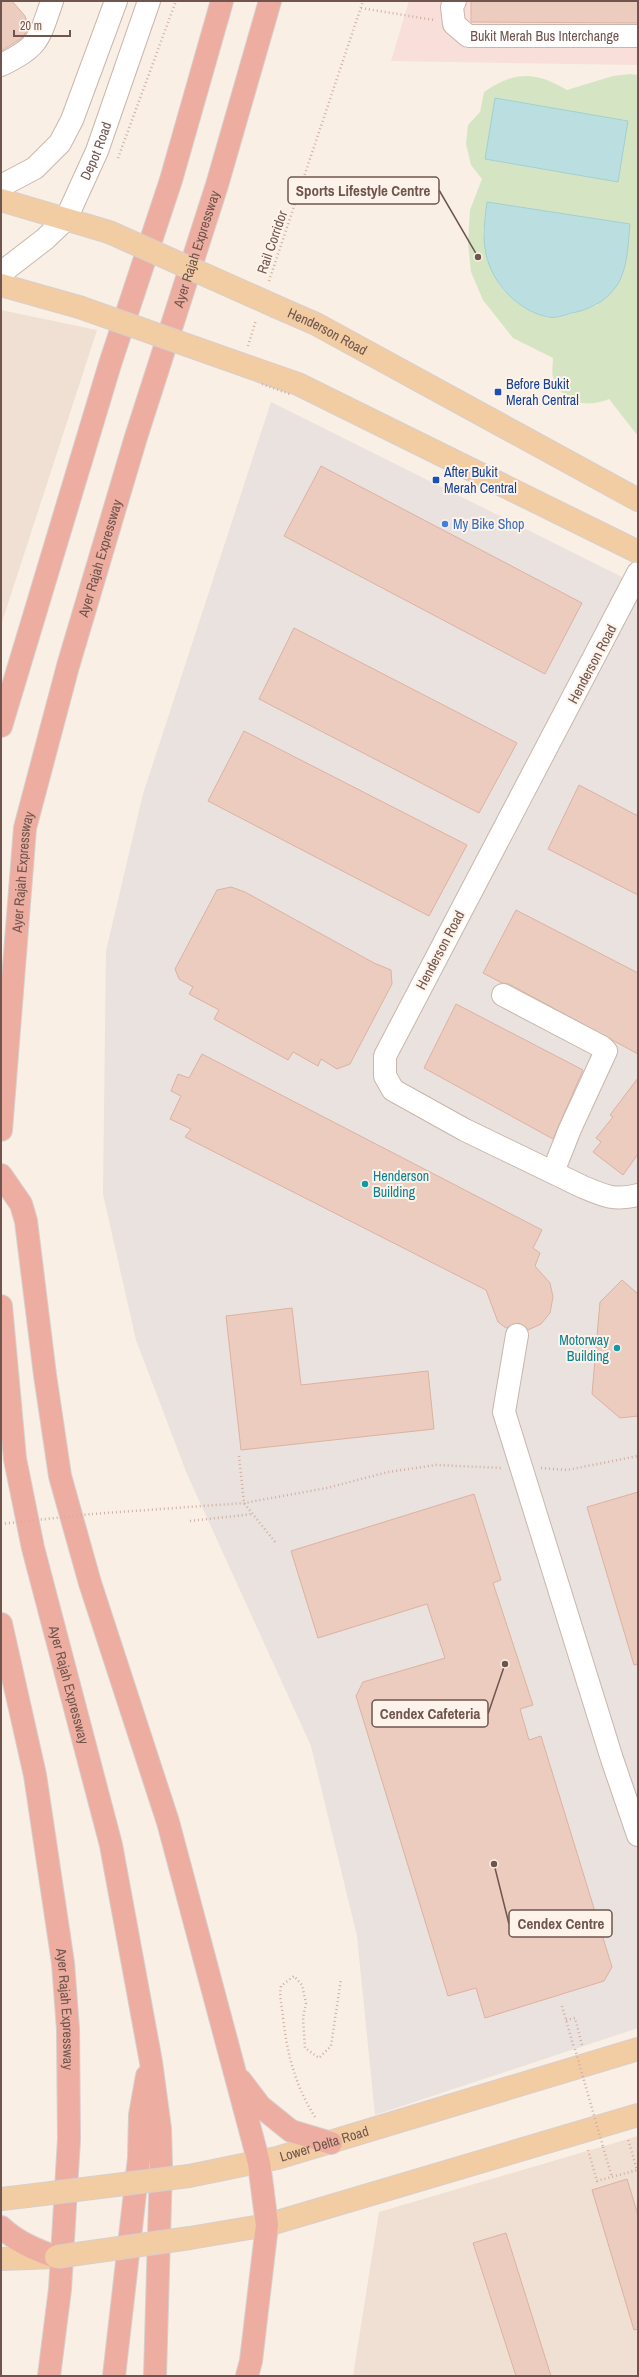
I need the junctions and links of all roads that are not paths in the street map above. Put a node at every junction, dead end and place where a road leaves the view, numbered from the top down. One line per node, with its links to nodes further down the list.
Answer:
1 (52, 1): 8 (street)
2 (116, 1): 9 (street)
3 (149, 1): 11 (street, Depot Road)
4 (222, 1): 17 (highway)
5 (270, 1): 19 (highway, Ayer Rajah Expressway)
6 (454, 1): 7 (street, Bukit Merah Bus Interchange)
7 (638, 36)
8 (1, 65)
9 (1, 186)
10 (1, 200): 11 (main road, Henderson Road)
11 (66, 219): 12 (street, Depot Road); 14 (main road, Henderson Road, bridge)
12 (1, 272)
13 (1, 285): 15 (main road, bridge)
14 (638, 500)
15 (638, 552)
16 (638, 574): 20 (street, Henderson Road)
17 (1, 726)
18 (503, 995): 20 (street)
19 (1, 1130)
20 (554, 1172): 22 (street, Henderson Road)
21 (1, 1175): 29 (highway)
22 (638, 1194)
23 (1, 1306): 28 (highway, Ayer Rajah Expressway)
24 (517, 1335): 26 (street)
25 (1, 1624): 39 (highway, Ayer Rajah Expressway)
26 (638, 1835)
27 (638, 2049): 31 (main road, Lower Delta Road)
28 (151, 2062): 40 (highway, Ayer Rajah Expressway); 41 (highway, Ayer Rajah Expressway)
29 (235, 2074): 31 (highway); 32 (highway)
30 (638, 2115): 34 (main road)
31 (336, 2141): 32 (main road, Lower Delta Road)
32 (259, 2163): 33 (main road, Lower Delta Road, bridge); 34 (highway)
33 (1, 2198)
34 (267, 2225): 37 (main road, bridge); 42 (highway)
35 (1, 2227): 36 (highway)
36 (34, 2254): 37 (highway); 38 (main road)
37 (56, 2257)
38 (1, 2259)
39 (49, 2376)
40 (114, 2376)
41 (155, 2376)
42 (247, 2376)

